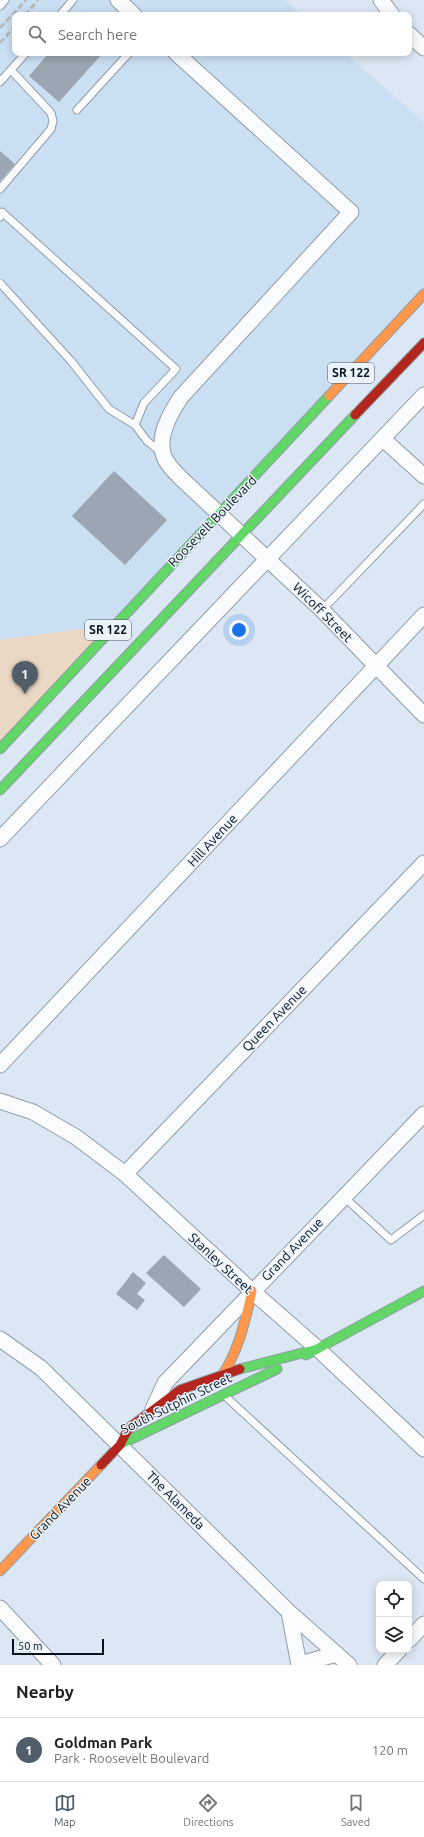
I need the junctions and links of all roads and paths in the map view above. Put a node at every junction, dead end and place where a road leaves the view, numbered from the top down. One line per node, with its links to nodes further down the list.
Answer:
1 (5, 0): 5 (lane)
2 (74, 0): 6 (lane)
3 (118, 0): 7 (street)
4 (381, 0): 8 (street)
5 (0, 6)
6 (63, 12)
7 (131, 12)
8 (390, 12)
9 (412, 37): 10 (street)
10 (424, 48)
11 (23, 56): 14 (lane)
12 (126, 56): 16 (lane)
13 (179, 56): 25 (street)
14 (11, 70): 15 (lane); 17 (lane)
15 (0, 82)
16 (77, 110)
17 (0, 189)
18 (1, 214): 23 (lane)
19 (0, 283): 23 (lane)
20 (424, 294): 28 (main road, Roosevelt Boulevard / SR 122)
21 (424, 342): 29 (main road, SR 122)
22 (424, 395): 24 (street)
23 (135, 425): 25 (lane)
24 (383, 439): 26 (street); 30 (street)
25 (163, 453): 28 (street, Wicoff Street)
26 (424, 476)
27 (424, 504): 31 (lane)
28 (219, 514): 29 (street, Wicoff Street); 35 (main road, Roosevelt Boulevard / SR 122)
29 (242, 534): 30 (street, Wicoff Street); 36 (main road, SR 122)
30 (269, 558): 31 (street, Wicoff Street); 37 (street)
31 (322, 610): 33 (street, Wicoff Street)
32 (424, 615): 33 (street, Hill Avenue)
33 (376, 666): 34 (street, Wicoff Street); 39 (street, Hill Avenue)
34 (424, 715)
35 (0, 749)
36 (0, 790)
37 (0, 839)
38 (424, 863): 42 (street, Queen Avenue)
39 (0, 1065)
40 (0, 1101): 42 (street, Stanley Street)
41 (424, 1114): 43 (street, Grand Avenue)
42 (125, 1174): 46 (street, Stanley Street)
43 (344, 1197): 44 (lane); 46 (street, Grand Avenue)
44 (424, 1215)
45 (424, 1291): 48 (main road, South Sutphin Street)
46 (252, 1292): 48 (street, Stanley Street); 49 (main road); 52 (street, Grand Avenue)
47 (0, 1338): 53 (street, The Alameda)
48 (318, 1349): 49 (main road, South Sutphin Street); 50 (main road, South Sutphin Street); 54 (street, Stanley Street)
49 (226, 1373): 51 (main road); 52 (main road, South Sutphin Street)
50 (223, 1395): 51 (main road, South Sutphin Street); 56 (lane)
51 (207, 1403): 53 (main road, South Sutphin Street)
52 (153, 1409): 53 (main road, South Sutphin Street)
53 (120, 1445): 55 (main road, Grand Avenue); 58 (street, The Alameda)
54 (424, 1449)
55 (0, 1571)
56 (424, 1579)
57 (0, 1608): 64 (street)
58 (289, 1612): 62 (street, The Alameda); 63 (street)
59 (424, 1624): 60 (street)
60 (412, 1637)
61 (396, 1653): 66 (street)
62 (337, 1654): 63 (street); 65 (street, The Alameda)
63 (299, 1664)
64 (53, 1665)
65 (349, 1665)
66 (385, 1665)

